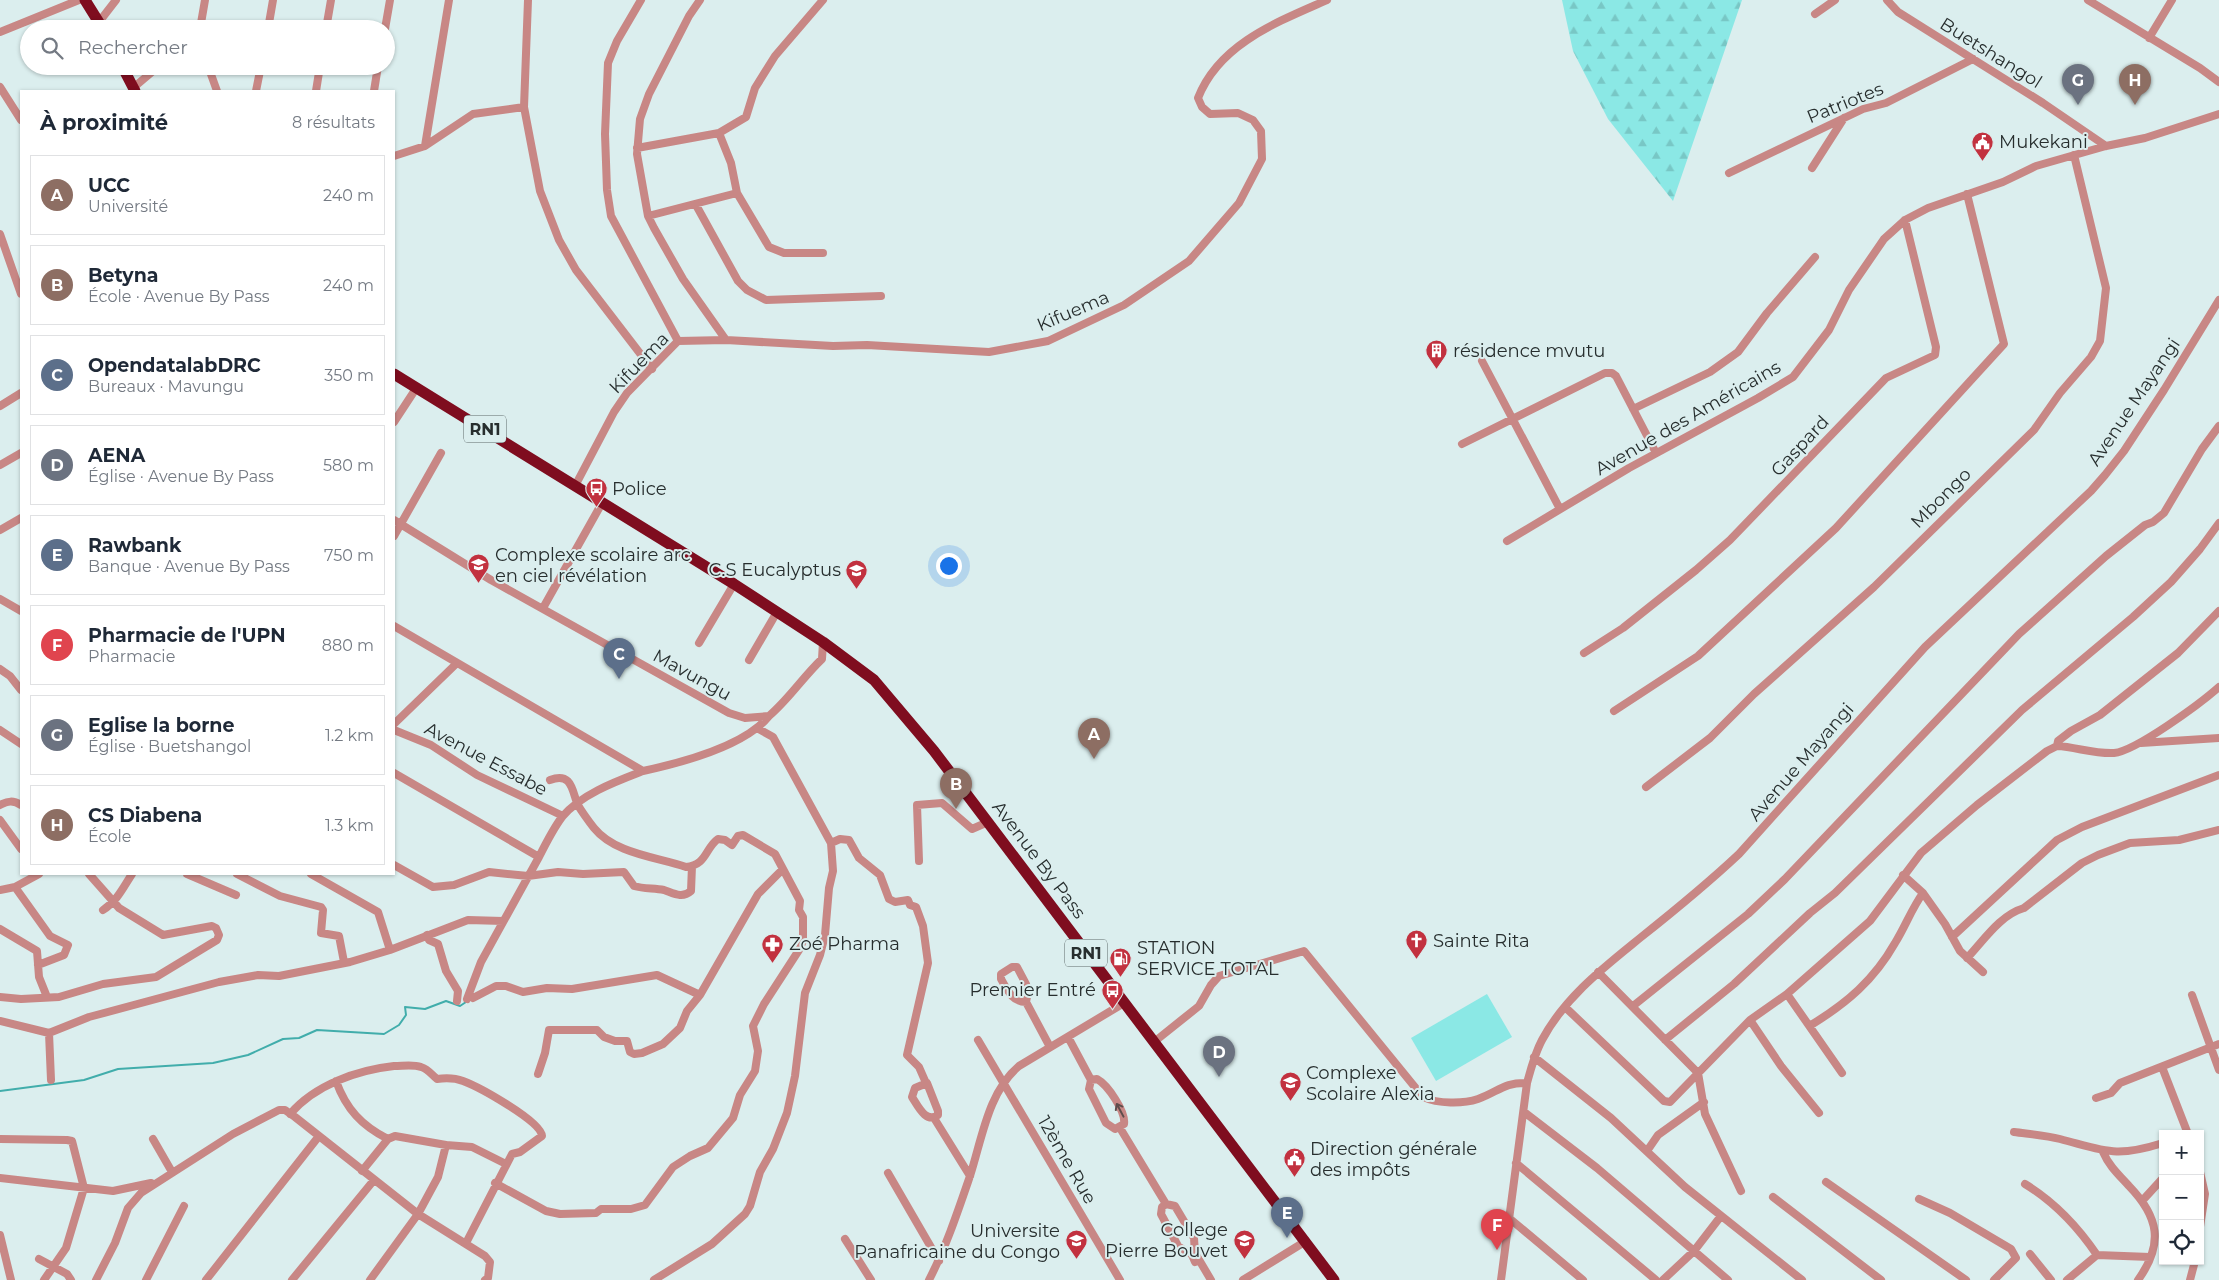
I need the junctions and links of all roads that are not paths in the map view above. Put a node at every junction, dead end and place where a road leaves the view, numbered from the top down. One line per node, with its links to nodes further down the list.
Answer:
1 (79, 0): 19 (street)
2 (85, 0): 20 (highway)
3 (116, 0): 21 (street)
4 (205, 0): 22 (street)
5 (273, 0): 23 (street)
6 (331, 0): 24 (street)
7 (390, 0): 25 (street)
8 (449, 0): 48 (street)
9 (528, 0): 43 (street)
10 (641, 0): 67 (street)
11 (700, 0): 50 (street)
12 (823, 0): 47 (street)
13 (1327, 0): 66 (street, Kifuema)
14 (1835, 0): 18 (street)
15 (1887, 0): 29 (street, Buetshangol)
16 (2088, 0): 28 (street)
17 (2172, 0): 28 (street)
18 (1815, 14)
19 (30, 20)
20 (98, 20)
21 (104, 20)
22 (202, 20)
23 (270, 20)
24 (328, 20)
25 (387, 20)
26 (20, 24): 27 (street)
27 (0, 32)
28 (2149, 38): 36 (street)
29 (1969, 57): 46 (street, Patriotes); 49 (street, Buetshangol)
30 (126, 75): 38 (highway)
31 (150, 75): 38 (street)
32 (211, 75): 39 (street)
33 (259, 75): 40 (street)
34 (319, 75): 41 (street)
35 (377, 75): 42 (street)
36 (2219, 82)
37 (0, 87): 45 (street)
38 (134, 90)
39 (217, 90)
40 (256, 90)
41 (316, 90)
42 (374, 90)
43 (524, 107): 48 (street); 69 (street)
44 (2219, 114): 49 (street, Avenue des Américains)
45 (20, 118)
46 (1844, 118): 53 (street); 54 (street, Patriotes)
47 (719, 133): 50 (street); 55 (street)
48 (425, 146): 52 (street)
49 (2106, 146): 51 (street, Avenue des Américains)
50 (637, 148): 58 (street)
51 (2074, 155): 56 (street, Avenue des Américains); 122 (street, Mbongo)
52 (395, 156)
53 (1812, 168)
54 (1729, 173)
55 (737, 192): 57 (street); 61 (street)
56 (1967, 194): 59 (street, Avenue des Américains); 108 (street)
57 (696, 205): 58 (street); 64 (street)
58 (648, 216): 66 (street)
59 (1904, 220): 80 (street, Avenue des Américains); 102 (street, Gaspard)
60 (0, 234): 63 (street)
61 (823, 253)
62 (1815, 257): 74 (street)
63 (20, 291)
64 (880, 296)
65 (2219, 300): 159 (street, Avenue Mayangi)
66 (726, 340): 67 (street, Kifuema)
67 (678, 341): 69 (street, Kifuema)
68 (1482, 361): 75 (street)
69 (652, 368): 83 (street, Kifuema)
70 (395, 375): 71 (highway, Avenue By Pass / RN1)
71 (417, 387): 76 (street); 83 (highway, Avenue By Pass / RN1)
72 (20, 394): 73 (street)
73 (0, 406)
74 (1633, 409): 75 (street); 80 (street)
75 (1512, 418): 78 (street); 85 (street)
76 (395, 420)
77 (2219, 426): 169 (street)
78 (1462, 444)
79 (441, 453): 89 (street)
80 (1656, 453): 85 (street, Avenue des Américains)
81 (20, 454): 82 (street)
82 (0, 465)
83 (575, 486): 84 (highway, Avenue By Pass / RN1)
84 (602, 503): 93 (highway, Avenue By Pass / RN1); 95 (street)
85 (1560, 509): 92 (street, Avenue des Américains)
86 (20, 519): 90 (street)
87 (395, 521): 89 (street, Mavungu)
88 (2219, 523): 177 (street)
89 (401, 524): 91 (street); 95 (street, Mavungu)
90 (0, 530)
91 (395, 534)
92 (1507, 541)
93 (734, 584): 98 (highway, Avenue By Pass / RN1); 101 (street)
94 (0, 599): 96 (street)
95 (543, 608): 109 (street, Mavungu)
96 (20, 610)
97 (2219, 611): 117 (street)
98 (777, 612): 100 (highway, Avenue By Pass / RN1); 103 (street)
99 (395, 627): 104 (street)
100 (823, 642): 109 (street); 128 (highway, Avenue By Pass / RN1)
101 (699, 643)
102 (1584, 653)
103 (749, 660)
104 (457, 663): 110 (street); 118 (street)
105 (0, 669): 107 (street)
106 (2219, 687): 116 (street)
107 (20, 689)
108 (1614, 712)
109 (769, 716): 111 (street)
110 (395, 723)
111 (757, 728): 118 (street); 130 (street)
112 (0, 730): 115 (street)
113 (395, 730): 126 (street, Avenue Essabe)
114 (2219, 738): 116 (street)
115 (20, 743)
116 (2139, 743): 117 (street)
117 (2057, 746): 143 (street)
118 (643, 771): 124 (street)
119 (395, 774): 132 (street)
120 (2219, 775): 154 (street)
121 (550, 780): 124 (street)
122 (1646, 787)
123 (20, 804): 125 (street)
124 (577, 804): 126 (street); 135 (street)
125 (0, 805)
126 (563, 816): 132 (street)
127 (0, 820): 131 (street)
128 (988, 822): 133 (street); 168 (highway, Avenue By Pass / RN1)
129 (2219, 830): 156 (street)
130 (831, 843): 191 (street); 258 (street)
131 (20, 848)
132 (539, 857): 144 (street)
133 (919, 861)
134 (395, 866): 144 (street)
135 (692, 866): 136 (street); 144 (street)
136 (783, 868): 162 (street); 222 (street)
137 (37, 875): 145 (street)
138 (90, 875): 149 (street)
139 (131, 875): 149 (street)
140 (189, 875): 148 (street)
141 (239, 875): 157 (street)
142 (313, 875): 155 (street)
143 (1903, 875): 147 (street); 161 (street)
144 (528, 876): 151 (street)
145 (14, 887): 146 (street); 158 (street)
146 (0, 890)
147 (1923, 893): 154 (street); 173 (street)
148 (236, 895)
149 (116, 902): 150 (street); 165 (street)
150 (103, 910)
151 (503, 921): 153 (street); 162 (street)
152 (1, 932): 158 (street)
153 (427, 935): 155 (street); 166 (street)
154 (1952, 937): 156 (street)
155 (390, 950): 157 (street)
156 (1967, 958): 160 (street)
157 (344, 962): 174 (street)
158 (38, 965): 165 (street)
159 (1598, 972): 169 (street); 170 (street, Avenue Mayangi)
160 (1983, 972)
161 (1787, 994): 171 (street); 173 (street)
162 (700, 995): 187 (street)
163 (2192, 995): 181 (street)
164 (0, 996): 165 (street)
165 (47, 997)
166 (457, 1001)
167 (1026, 1002): 167 (street); 180 (street)
168 (1124, 1003): 175 (street); 178 (highway, Avenue By Pass / RN1)
169 (1633, 1006): 177 (street)
170 (1565, 1007): 182 (street, Avenue Mayangi); 185 (street)
171 (1750, 1020): 185 (street); 197 (street)
172 (0, 1021): 174 (street)
173 (1811, 1025): 186 (street)
174 (48, 1033): 188 (street)
175 (1068, 1037): 180 (street); 189 (street)
176 (978, 1040): 192 (street, 12ème Rue)
177 (1665, 1040): 185 (street)
178 (1154, 1042): 193 (street); 238 (highway, Avenue By Pass / RN1)
179 (2219, 1044): 181 (street)
180 (1050, 1047): 192 (street)
181 (2211, 1047): 183 (street); 184 (street)
182 (1534, 1057): 193 (street, Avenue Mayangi); 209 (street)
183 (2162, 1067): 194 (street); 201 (street)
184 (2219, 1070)
185 (1698, 1073): 195 (street)
186 (1842, 1073)
187 (538, 1074)
188 (51, 1080)
189 (1091, 1080): 200 (street); 200 (street, one-way to 189)
190 (336, 1081): 198 (street); 205 (street); 212 (street)
191 (926, 1082): 199 (street); 199 (street)
192 (1004, 1082): 217 (street); 261 (street, 12ème Rue)
193 (1527, 1082): 196 (street, Avenue Mayangi)
194 (2096, 1098)
195 (1704, 1102): 209 (street); 226 (street)
196 (1524, 1112): 211 (street, Avenue Mayangi); 240 (street)
197 (1819, 1113)
198 (290, 1114): 203 (street); 214 (street)
199 (934, 1118): 217 (street)
200 (1120, 1128): 230 (street)
201 (2186, 1130)
202 (2014, 1132): 210 (street)
203 (319, 1136): 213 (street); 254 (street)
204 (0, 1138): 225 (street)
205 (388, 1139): 208 (street); 213 (street)
206 (153, 1140): 214 (street)
207 (2159, 1144): 210 (street)
208 (446, 1145): 212 (street); 232 (street)
209 (1647, 1151): 233 (street)
210 (2103, 1152): 229 (street)
211 (1516, 1163): 234 (street, Avenue Mayangi); 268 (street)
212 (506, 1164): 222 (street)
213 (362, 1171): 219 (street)
214 (172, 1172): 220 (street)
215 (888, 1173): 246 (street)
216 (2201, 1175): 235 (street)
217 (970, 1176): 246 (street)
218 (0, 1178): 225 (street)
219 (374, 1180): 232 (street); 255 (street)
220 (157, 1182): 225 (street); 252 (street)
221 (1826, 1182): 273 (street)
222 (495, 1183): 239 (street)
223 (2159, 1183): 229 (street)
224 (2025, 1184): 243 (street)
225 (84, 1188): 248 (street)
226 (1741, 1191)
227 (1773, 1197): 272 (street)
228 (1919, 1199): 274 (street)
229 (2142, 1202): 244 (street)
230 (1166, 1204): 241 (street); 241 (street)
231 (184, 1206): 253 (street)
232 (418, 1214): 239 (street); 256 (street)
233 (1721, 1216): 240 (street); 271 (street)
234 (1509, 1218): 266 (street, Avenue Mayangi); 267 (street)
235 (2201, 1220)
236 (0, 1235): 249 (street)
237 (845, 1239): 259 (street)
238 (1306, 1241): 264 (street); 265 (highway, Avenue By Pass / RN1)
239 (466, 1243): 257 (street)
240 (1694, 1251): 269 (street); 270 (street)
241 (1193, 1254): 262 (street); 263 (street)
242 (2030, 1254): 275 (street)
243 (2097, 1255): 244 (street); 276 (street)
244 (2150, 1257): 277 (street)
245 (39, 1259): 248 (street)
246 (939, 1261): 260 (street)
247 (2194, 1265): 278 (street)
248 (53, 1266): 250 (street); 251 (street)
249 (11, 1280)
250 (44, 1280)
251 (71, 1280)
252 (96, 1280)
253 (146, 1280)
254 (206, 1280)
255 (292, 1280)
256 (370, 1280)
257 (485, 1280)
258 (654, 1280)
259 (871, 1280)
260 (929, 1280)
261 (1120, 1280)
262 (1206, 1280)
263 (1211, 1280)
264 (1243, 1280)
265 (1334, 1280)
266 (1501, 1280)
267 (1583, 1280)
268 (1656, 1280)
269 (1663, 1280)
270 (1728, 1280)
271 (1802, 1280)
272 (1881, 1280)
273 (1966, 1280)
274 (1994, 1280)
275 (2051, 1280)
276 (2066, 1280)
277 (2138, 1280)
278 (2190, 1280)

